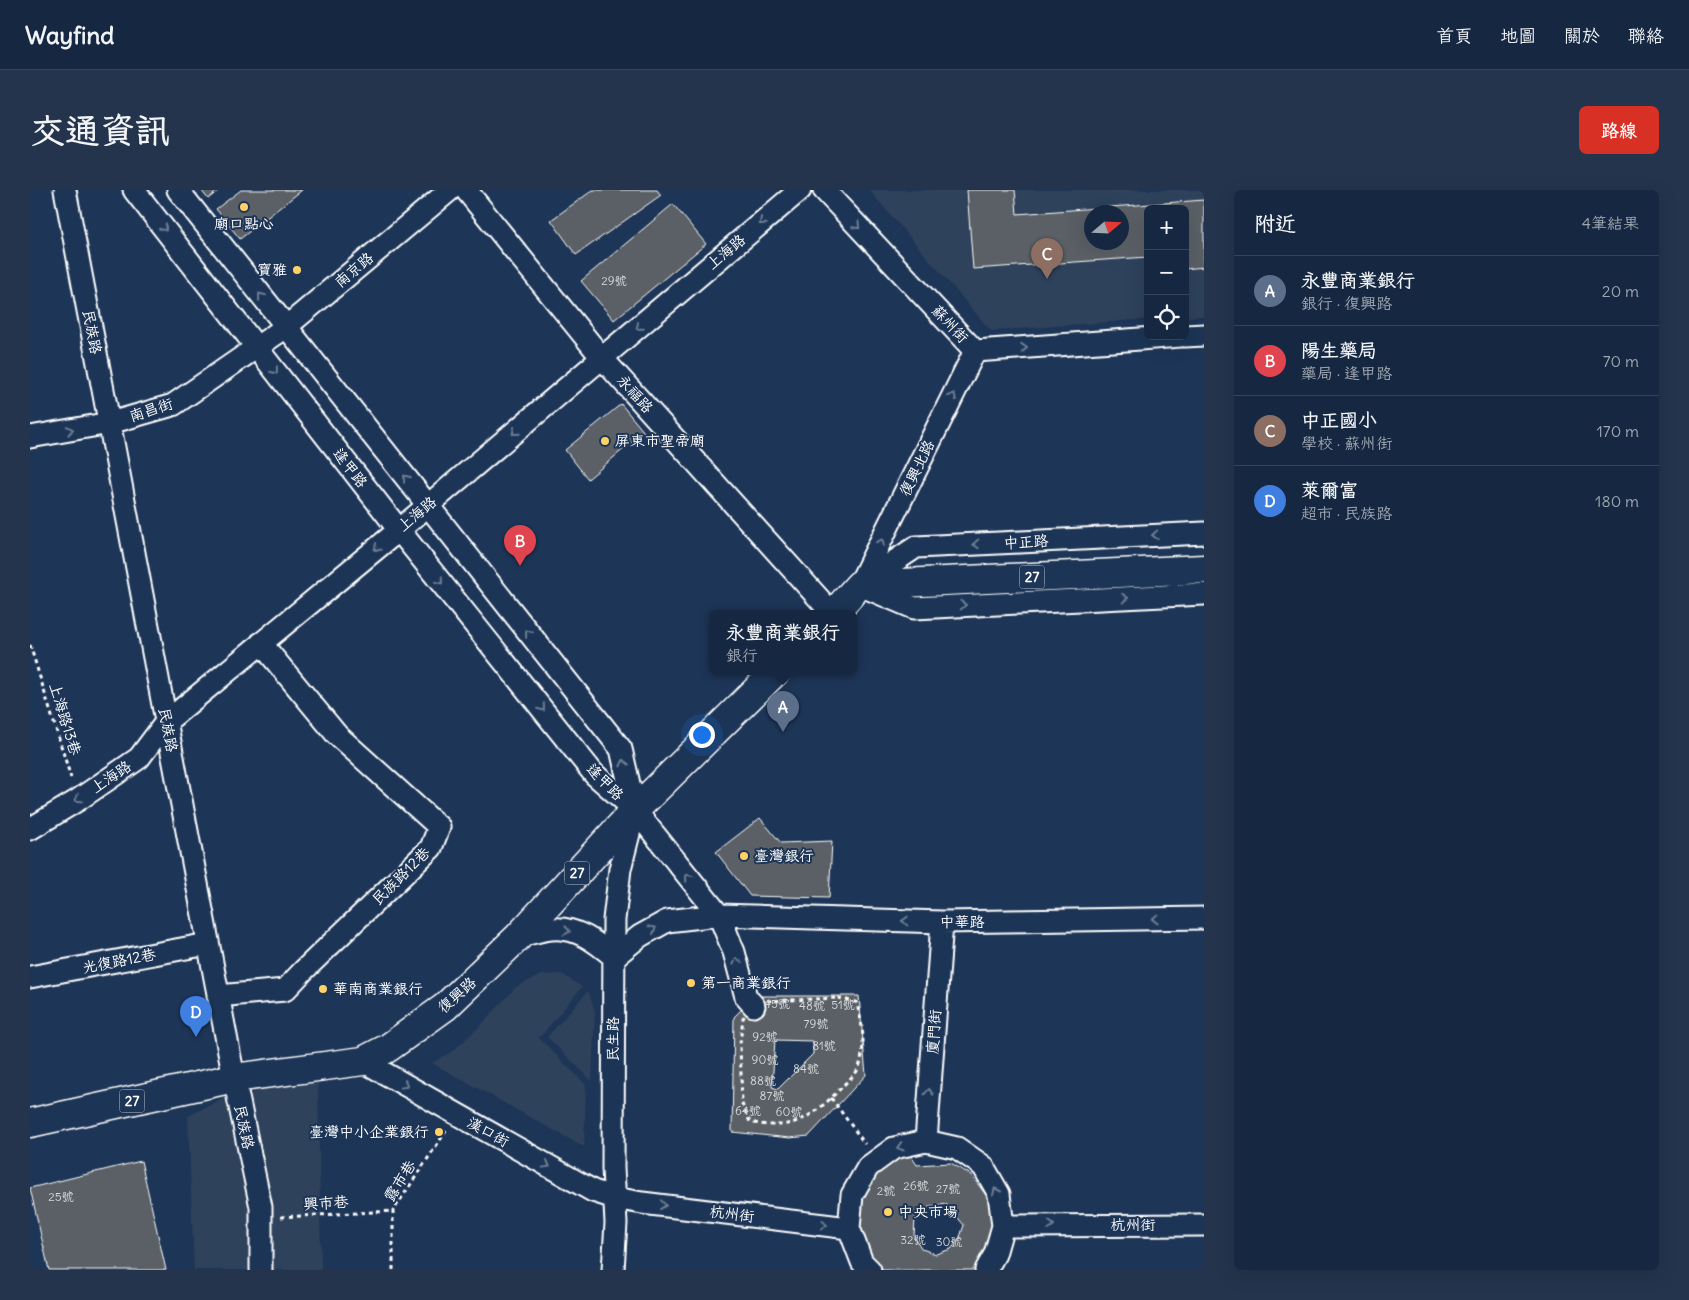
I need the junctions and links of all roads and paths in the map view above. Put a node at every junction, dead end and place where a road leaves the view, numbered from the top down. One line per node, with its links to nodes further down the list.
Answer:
1 (65, 190): 15 (street, 民族路)
2 (134, 190): 12 (street, 逢甲路, one-way to 12)
3 (178, 190): 8 (street, 逢甲路, one-way to 3)
4 (450, 190): 8 (street, 南京路)
5 (466, 190): 14 (street, 永福路)
6 (800, 190): 14 (street, 上海路, one-way to 14)
7 (824, 190): 13 (street, 蘇州街, one-way to 13)
8 (286, 327): 12 (street, 南京路); 17 (street, 逢甲路, one-way to 8)
9 (1204, 335): 10 (street)
10 (1189, 336)
11 (1144, 339): 13 (street, 蘇州街, one-way to 11)
12 (257, 347): 15 (street, 南昌街); 18 (street, 逢甲路, one-way to 18)
13 (975, 351): 21 (street, 復興北路, one-way to 13)
14 (602, 358): 17 (street, 上海路, one-way to 17); 23 (street, 永福路)
15 (110, 423): 16 (street, 南昌街, one-way to 15); 28 (street, 民族路)
16 (30, 437)
17 (427, 506): 18 (street, 上海路); 30 (street, 逢甲路, one-way to 17)
18 (399, 530): 25 (street, 上海路, one-way to 25); 30 (street, 逢甲路, one-way to 30)
19 (1204, 533): 21 (street, 中正路, one-way to 21)
20 (1204, 569): 21 (main road, 27)
21 (859, 585): 22 (street, one-way to 22); 24 (main road)
22 (1204, 594)
23 (830, 610)
24 (836, 610)
25 (261, 643): 28 (street, 上海路); 39 (street, 民族路12巷)
26 (30, 645): 29 (path, 上海路13巷)
27 (772, 675): 30 (main road, 復興路 / 27)
28 (166, 722): 29 (street, 上海路, one-way to 29); 36 (street, 民族路)
29 (78, 800): 31 (street, 上海路)
30 (634, 810): 32 (street, one-way to 30); 35 (main road, 復興路 / 27); 37 (street, 民生路)
31 (30, 829)
32 (719, 915): 34 (street, 中華路, one-way to 32); 37 (street, 中華路, one-way to 32); 40 (street, one-way to 32)
33 (1204, 918): 34 (street, 中華路, one-way to 34)
34 (942, 922): 46 (street, 廈門街, one-way to 34)
35 (519, 936): 37 (street, one-way to 37); 41 (main road, 復興路 / 27)
36 (208, 944): 38 (street, 光復路12巷); 39 (street, 民族路)
37 (614, 957): 48 (street, 民生路)
38 (30, 978)
39 (218, 996): 42 (street, 民族路)
40 (754, 1006): 43 (path); 43 (path)
41 (363, 1061): 42 (main road, 復興路 / 27); 44 (street, 漢口街, one-way to 44)
42 (234, 1078): 45 (main road, 復興路 / 27); 50 (street, 民族路)
43 (831, 1098): 47 (path)
44 (457, 1114): 48 (street, 漢口街, one-way to 48); 49 (path, 露市巷)
45 (30, 1123)
46 (926, 1141): 47 (street, one-way to 47); 52 (street, one-way to 46)
47 (878, 1160): 53 (street)
48 (615, 1198): 53 (street, 杭州街, one-way to 53); 56 (street, 民生路)
49 (393, 1211): 50 (path, 興市巷); 55 (path, 露市巷)
50 (261, 1218): 54 (street, 民族路)
51 (1204, 1225): 52 (street, 杭州街, one-way to 51)
52 (1003, 1226): 58 (street)
53 (849, 1228): 57 (street)
54 (261, 1270)
55 (393, 1270)
56 (613, 1270)
57 (870, 1270)
58 (986, 1270)

